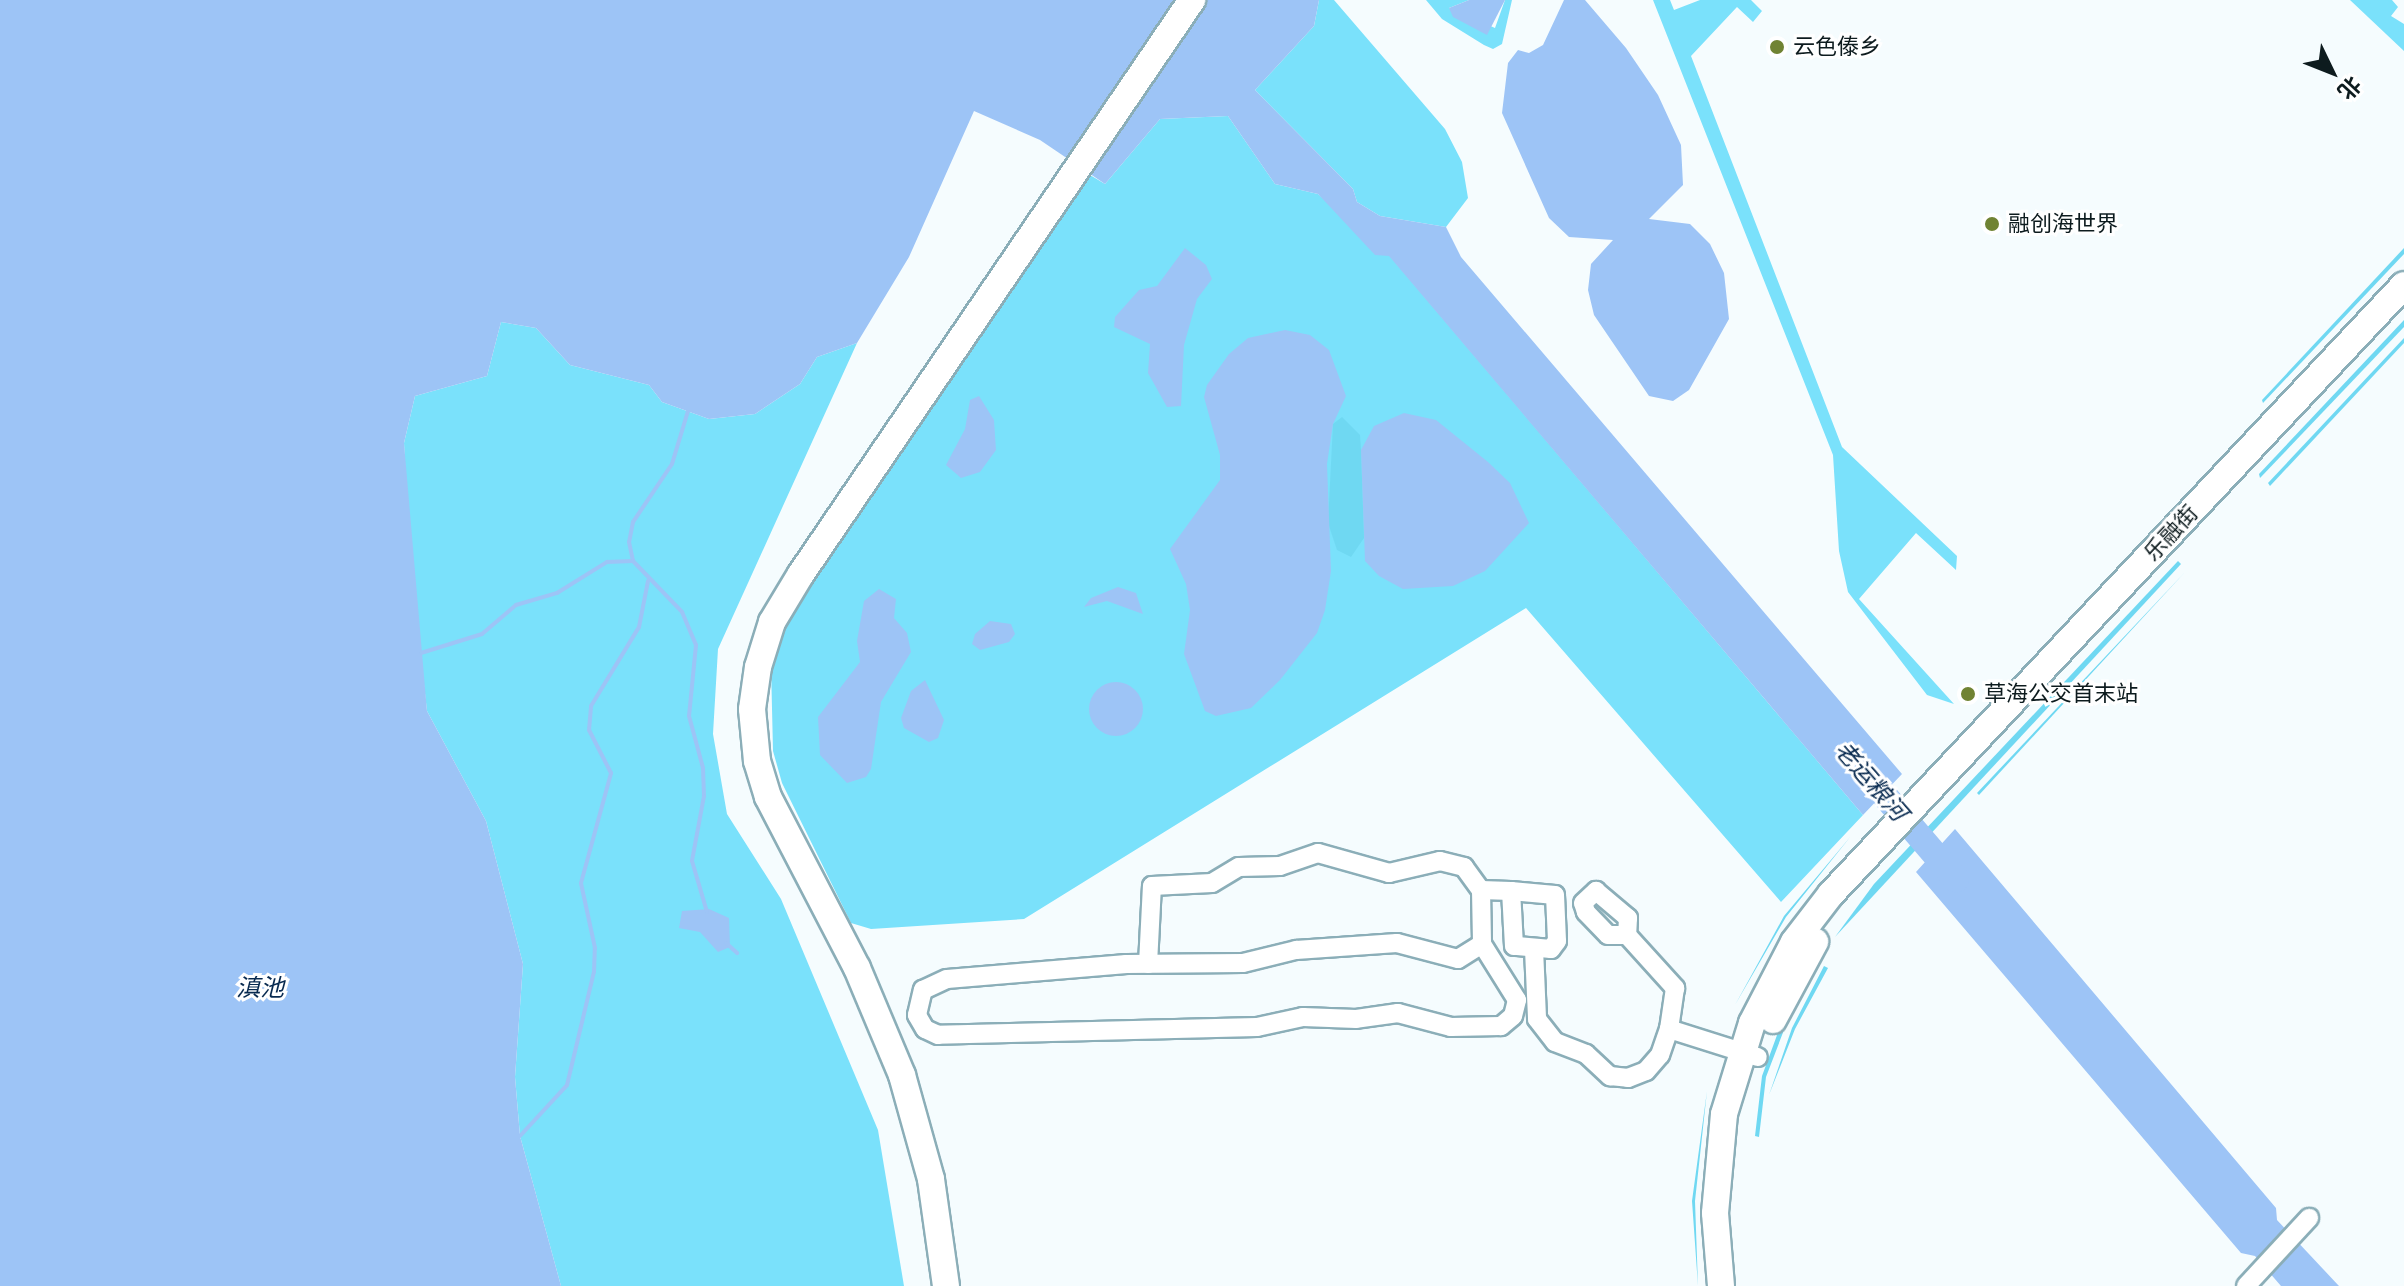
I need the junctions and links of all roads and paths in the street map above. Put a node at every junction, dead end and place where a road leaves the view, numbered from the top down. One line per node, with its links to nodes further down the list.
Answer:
1 (1192, 0): 14 (street)
2 (2404, 285): 4 (street, 乐融街)
3 (2404, 305): 4 (street, 乐融街)
4 (1942, 787): 12 (street)
5 (1481, 890): 6 (street); 8 (street); 10 (street)
6 (1511, 891): 9 (street); 9 (street)
7 (1627, 935): 11 (street)
8 (1482, 944): 10 (street); 10 (street)
9 (1534, 949): 11 (street)
10 (1148, 964)
11 (1669, 1029): 12 (street)
12 (1750, 1054): 15 (street); 16 (street)
13 (2309, 1218): 17 (street)
14 (946, 1286)
15 (1721, 1286)
16 (1738, 1286)
17 (2246, 1286)

